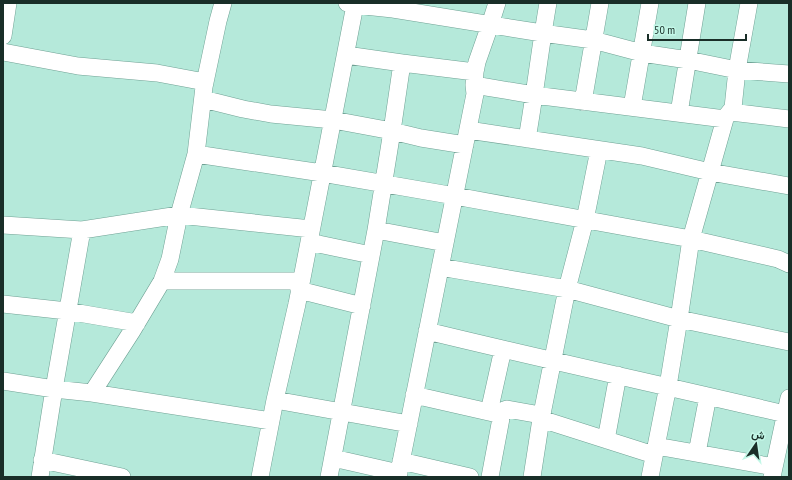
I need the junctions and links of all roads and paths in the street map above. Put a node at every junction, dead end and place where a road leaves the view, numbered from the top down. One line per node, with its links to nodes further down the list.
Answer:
1 (8, 3): 14 (street)
2 (223, 3): 24 (street)
3 (497, 3): 12 (street)
4 (548, 3): 13 (street)
5 (600, 3): 15 (street)
6 (650, 3): 17 (street)
7 (697, 3): 19 (street)
8 (749, 3): 21 (street)
9 (352, 4): 10 (street); 18 (street)
10 (394, 6): 11 (street)
11 (446, 10): 12 (street)
12 (490, 25): 13 (street); 23 (street)
13 (542, 34): 15 (street); 25 (street)
14 (3, 36)
15 (593, 40): 17 (street); 27 (street)
16 (3, 52): 24 (street)
17 (642, 53): 19 (street); 28 (street)
18 (346, 55): 20 (street); 32 (street)
19 (688, 60): 21 (street); 29 (street)
20 (402, 63): 23 (street); 33 (street)
21 (737, 70): 22 (street); 30 (street)
22 (789, 74)
23 (475, 78): 25 (street); 34 (street)
24 (205, 82): 26 (street)
25 (534, 95): 27 (street); 35 (street)
26 (203, 99): 32 (street); 37 (street)
27 (583, 102): 28 (street)
28 (632, 108): 29 (street)
29 (679, 113): 30 (street)
30 (728, 115): 31 (street); 38 (street)
31 (789, 119)
32 (333, 120): 33 (street); 39 (street)
33 (392, 131): 34 (street); 40 (street)
34 (467, 137): 35 (street); 42 (street)
35 (527, 139): 36 (street)
36 (599, 150): 38 (street); 44 (street)
37 (196, 154): 39 (street); 43 (street)
38 (710, 172): 41 (street); 49 (street)
39 (322, 173): 40 (street); 48 (street)
40 (383, 184): 42 (street); 47 (street)
41 (789, 186)
42 (455, 196): 44 (street); 50 (street)
43 (179, 215): 46 (street); 48 (street); 54 (street)
44 (586, 220): 49 (street); 56 (street)
45 (3, 225): 46 (street)
46 (82, 230): 59 (street)
47 (376, 230): 50 (street); 51 (street)
48 (310, 236): 51 (street); 55 (street)
49 (691, 239): 52 (street); 60 (street)
50 (445, 243): 53 (street)
51 (371, 255): 58 (street)
52 (789, 264)
53 (440, 267): 56 (street); 62 (street)
54 (162, 281): 55 (street); 61 (street)
55 (300, 286): 58 (street); 73 (street)
56 (567, 289): 60 (street); 65 (street)
57 (3, 304): 59 (street)
58 (362, 306): 75 (street)
59 (67, 311): 61 (street); 69 (street)
60 (679, 319): 63 (street); 68 (street)
61 (137, 323): 70 (street)
62 (427, 332): 64 (street); 71 (street)
63 (789, 342)
64 (503, 350): 65 (street); 76 (street)
65 (553, 361): 66 (street); 77 (street)
66 (618, 375): 68 (street); 80 (street)
67 (3, 381): 69 (street)
68 (668, 386): 72 (street); 81 (street)
69 (54, 389): 70 (street); 84 (street)
70 (92, 393): 78 (street)
71 (414, 395): 76 (street); 79 (street)
72 (708, 396): 74 (street); 82 (street)
73 (275, 400): 75 (street); 78 (street)
74 (787, 406): 86 (street)
75 (341, 411): 79 (street); 83 (street)
76 (496, 413): 77 (street); 92 (street)
77 (541, 419): 80 (street); 93 (street)
78 (271, 421): 89 (street)
79 (409, 424): 85 (street)
80 (606, 440): 81 (street)
81 (655, 450): 82 (street); 94 (street)
82 (697, 453): 86 (street)
83 (333, 458): 85 (street); 90 (street)
84 (42, 460): 87 (street); 88 (street)
85 (399, 470): 91 (street)
86 (773, 472)
87 (40, 477)
88 (122, 477)
89 (260, 477)
90 (329, 477)
91 (470, 477)
92 (490, 477)
93 (532, 477)
94 (650, 477)

